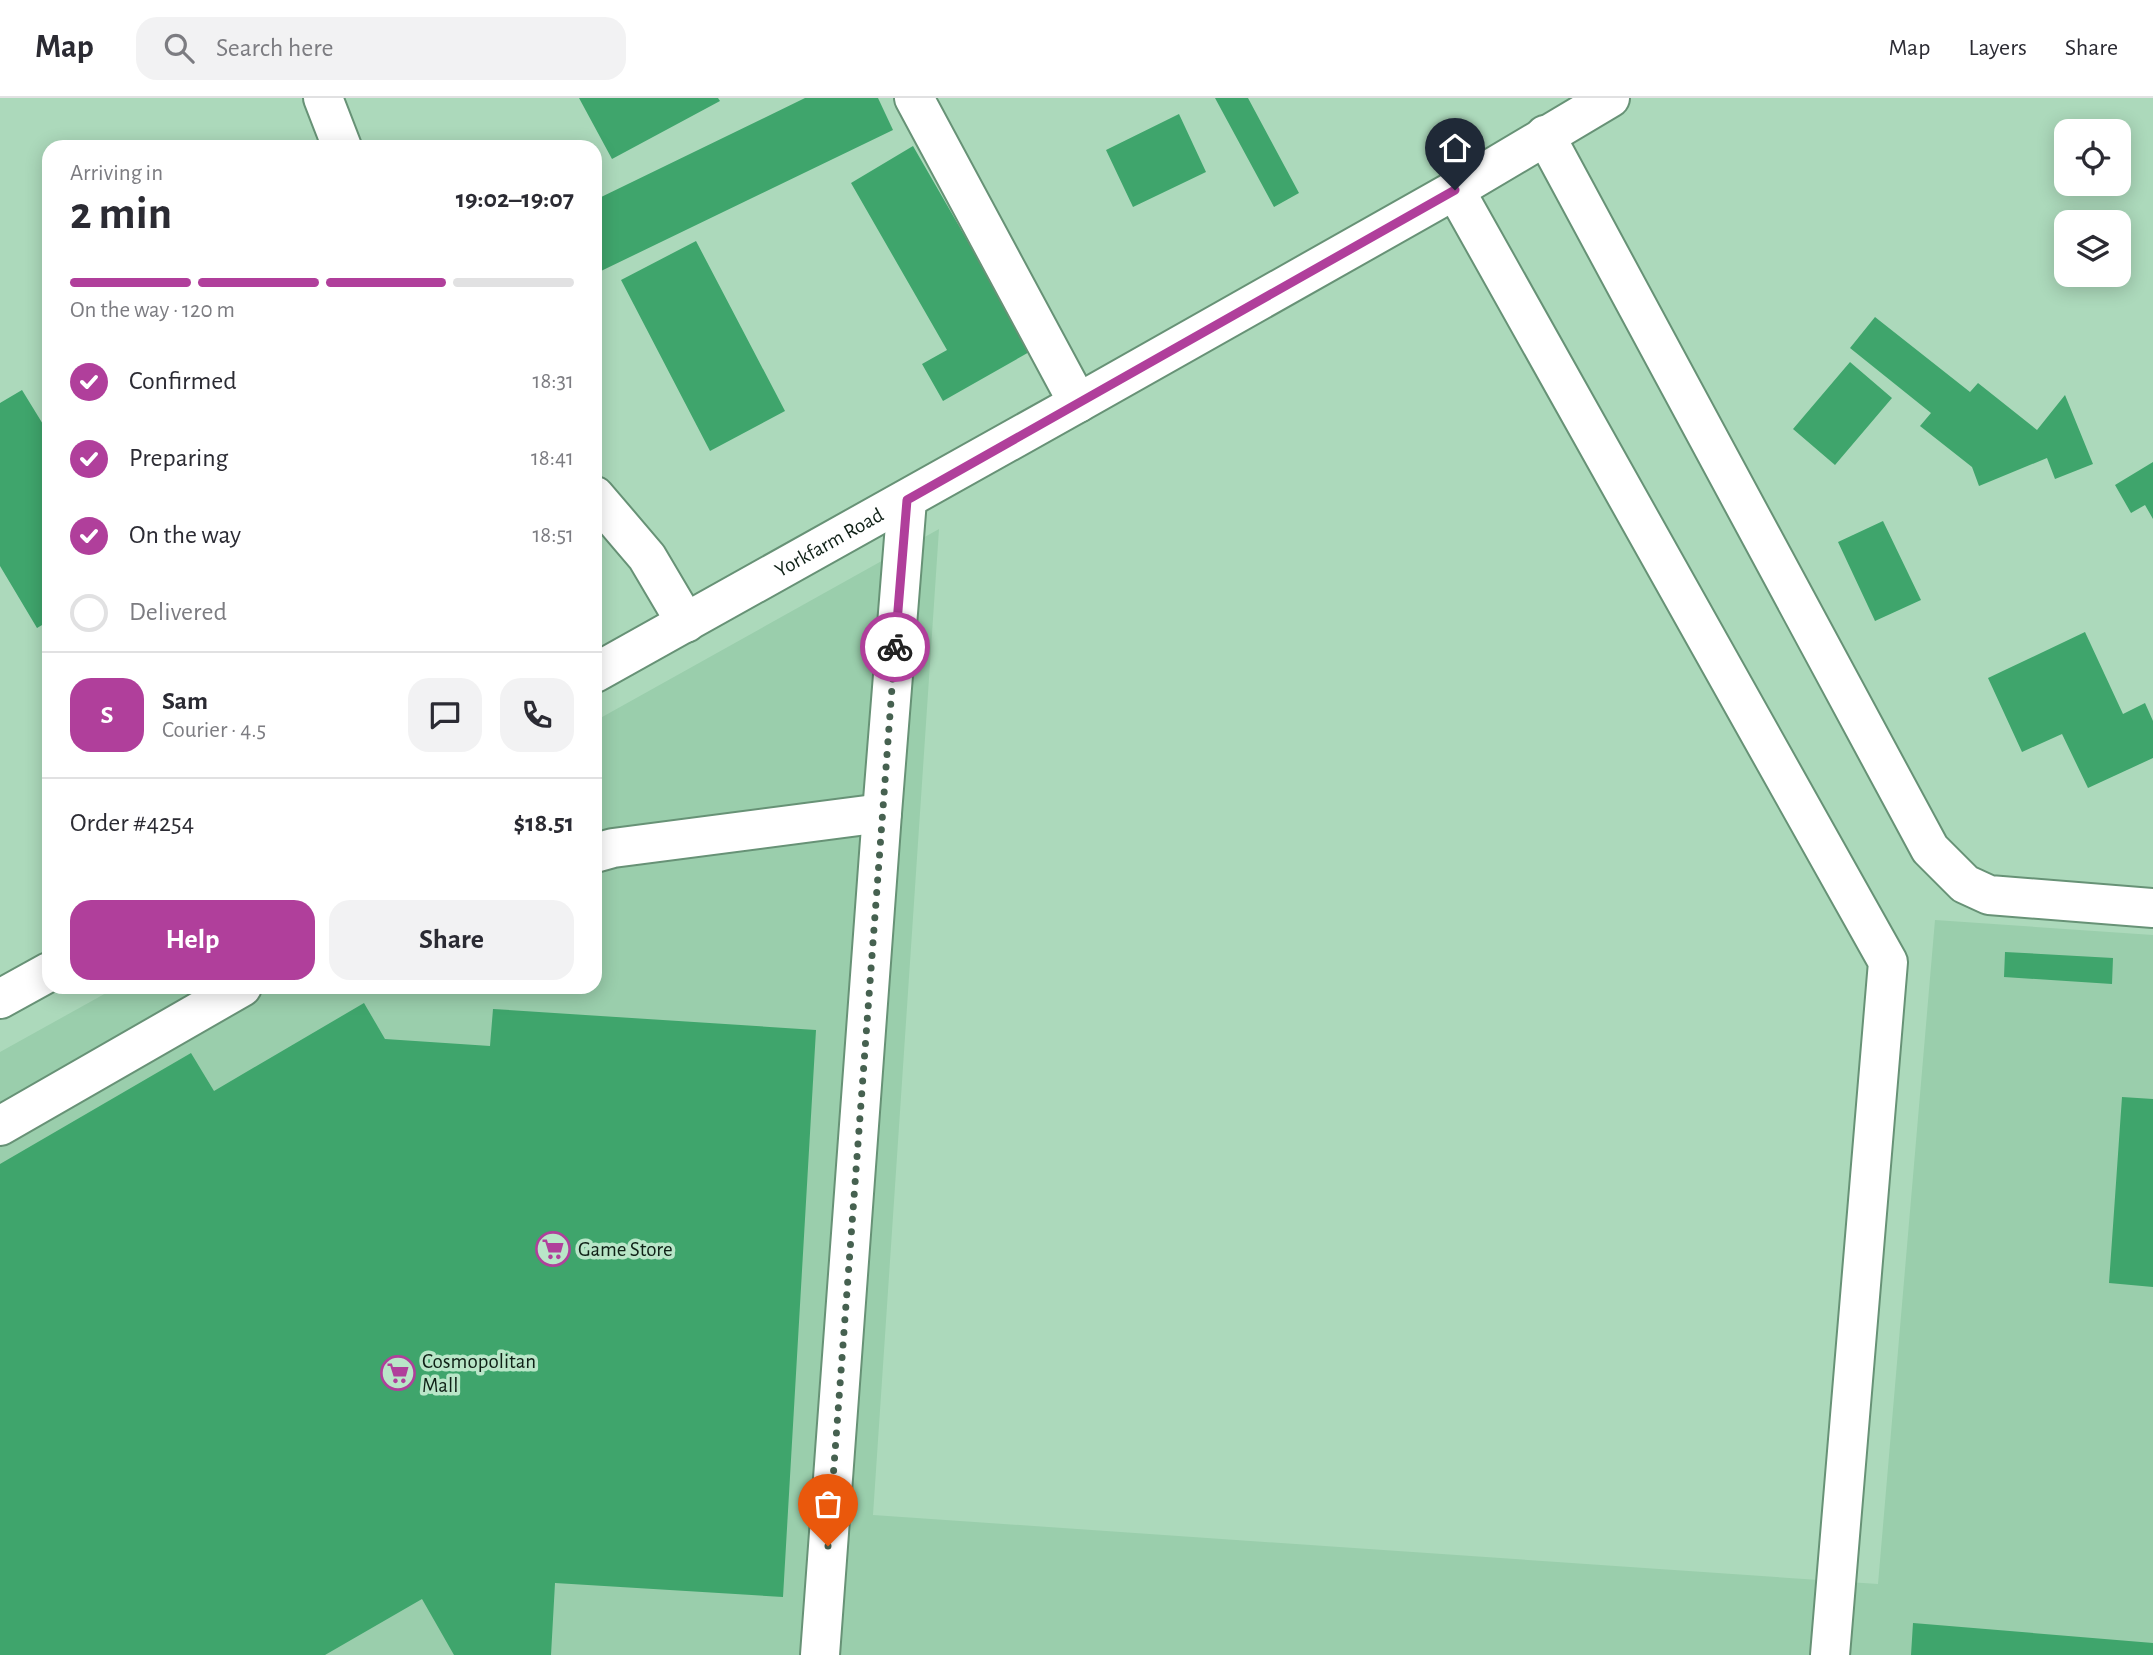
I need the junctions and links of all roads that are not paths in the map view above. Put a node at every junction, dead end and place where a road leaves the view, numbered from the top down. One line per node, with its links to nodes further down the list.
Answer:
1 (323, 98): 5 (street)
2 (914, 98): 7 (street)
3 (1609, 98): 4 (street, Yorkfarm Road)
4 (1545, 135): 6 (street, Yorkfarm Road); 14 (street)
5 (339, 140)
6 (1455, 190): 7 (street, Yorkfarm Road); 20 (street)
7 (1078, 403): 8 (street, Yorkfarm Road)
8 (907, 500): 10 (street, Yorkfarm Road); 12 (street)
9 (602, 504): 10 (street)
10 (686, 623): 11 (street, Yorkfarm Road)
11 (602, 669)
12 (882, 813): 13 (street); 19 (street)
13 (602, 851)
14 (2153, 908)
15 (42, 976): 17 (street)
16 (230, 994): 18 (street)
17 (1, 997)
18 (0, 1126)
19 (820, 1655)
20 (1830, 1655)

